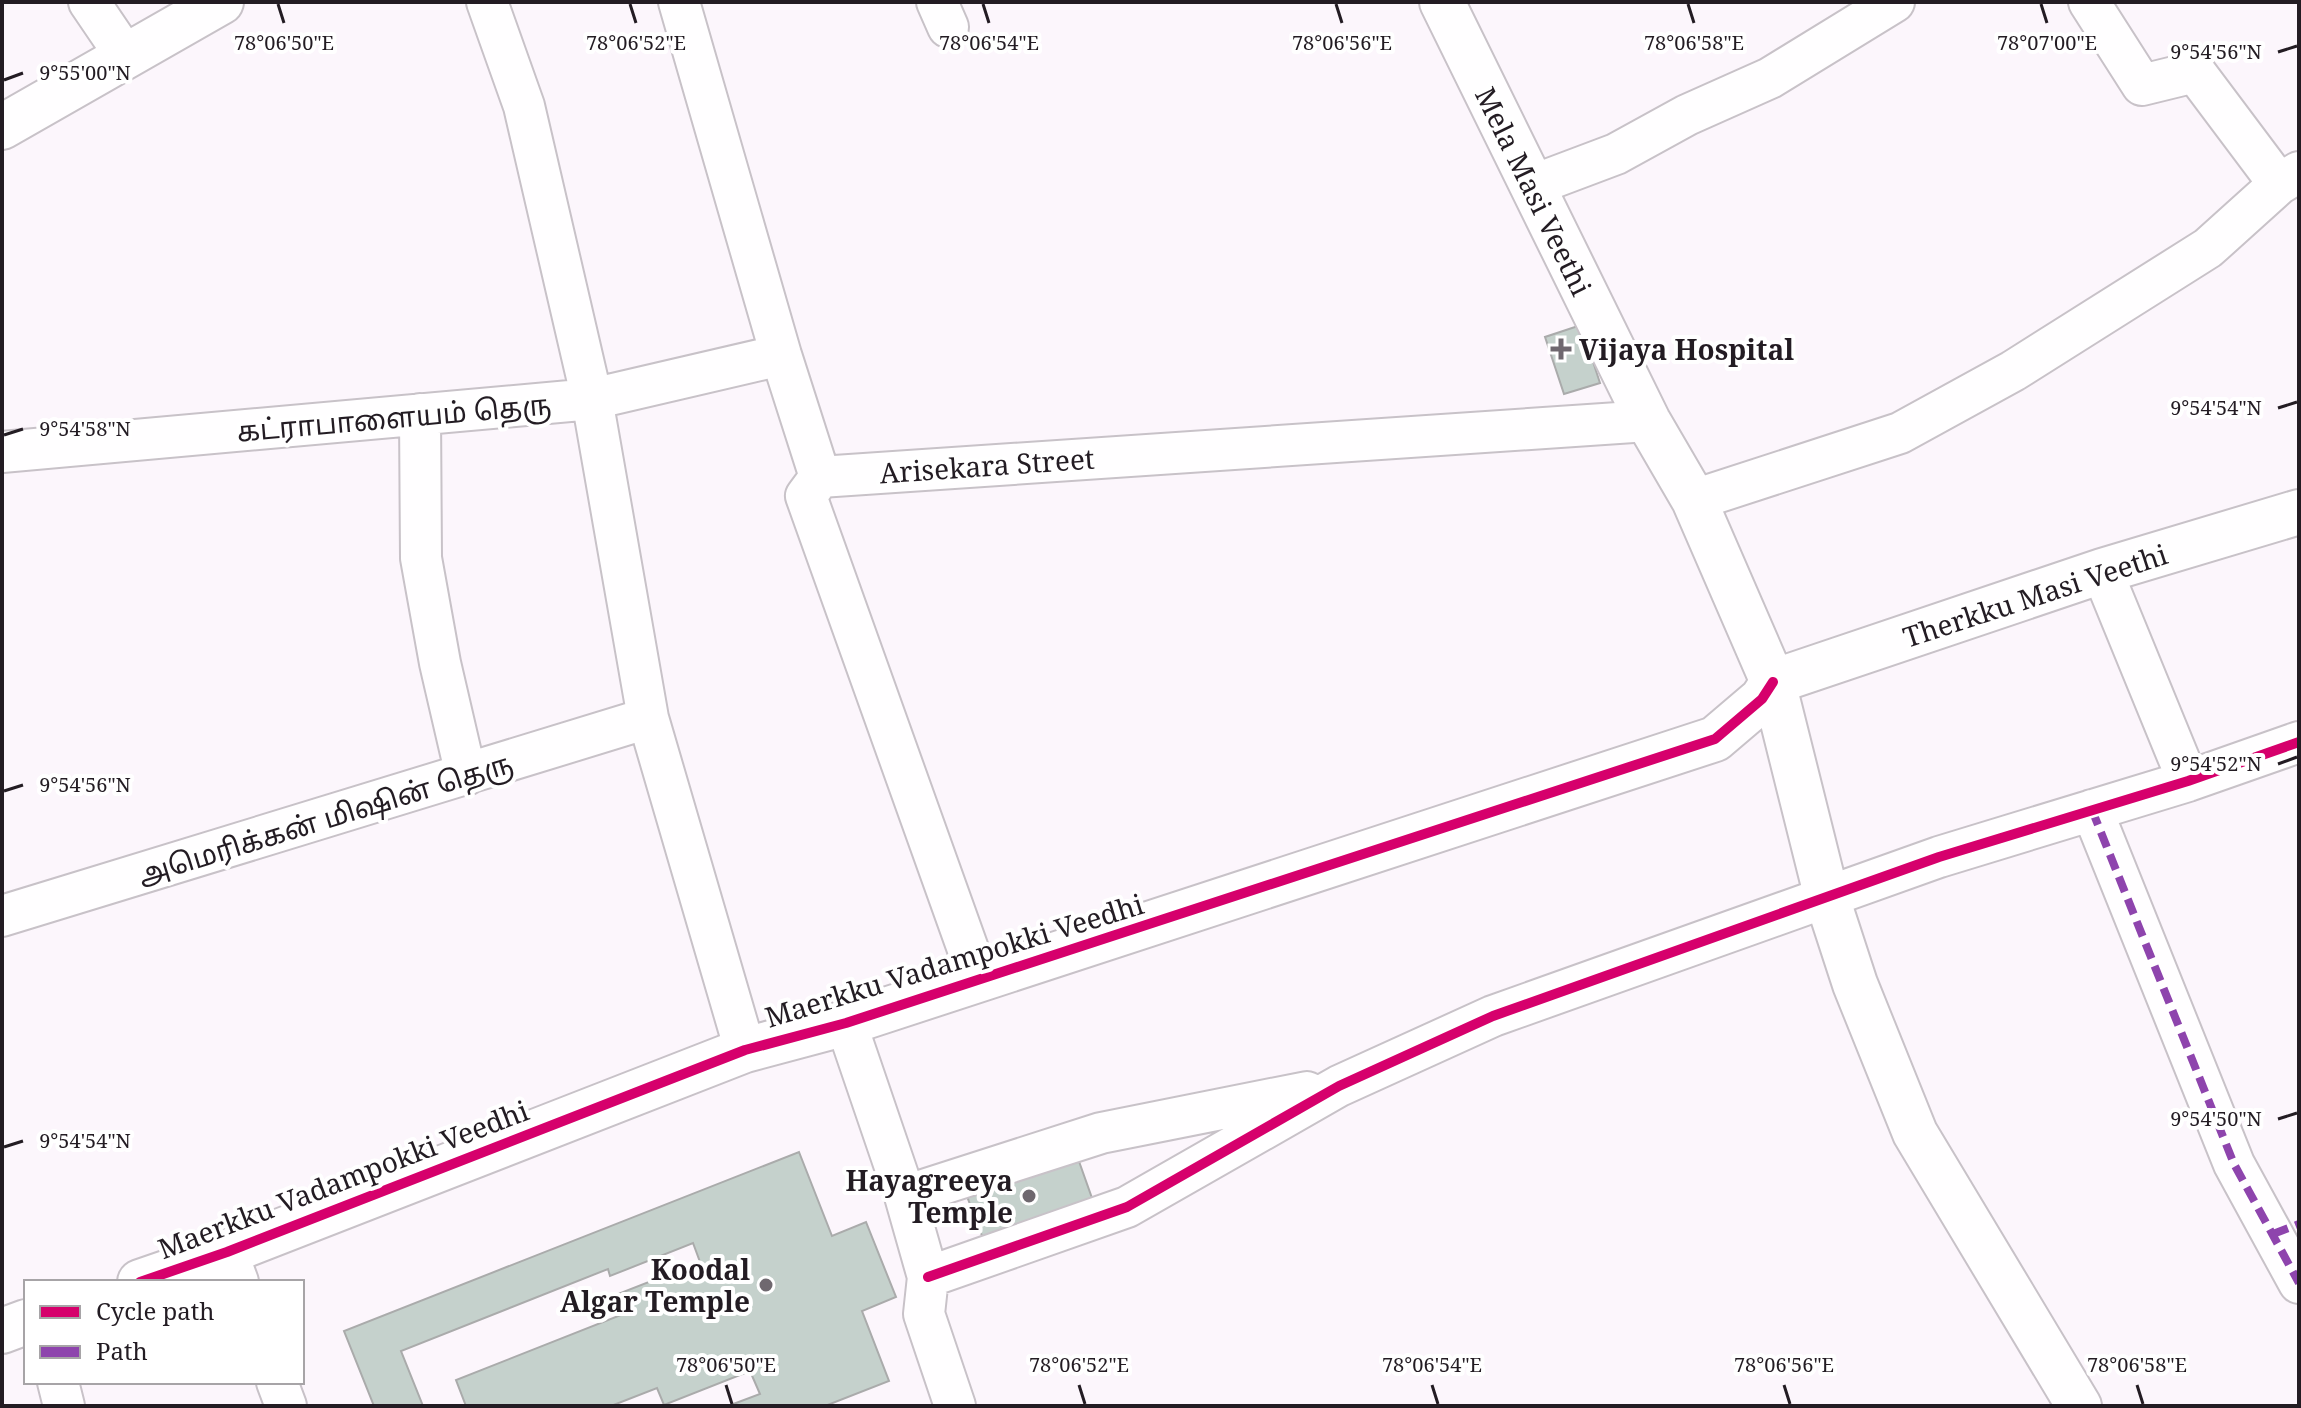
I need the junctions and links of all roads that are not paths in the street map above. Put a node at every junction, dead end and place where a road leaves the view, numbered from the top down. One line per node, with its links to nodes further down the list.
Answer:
1 (89, 2): 8 (street)
2 (221, 2): 8 (street)
3 (487, 2): 13 (street)
4 (679, 2): 12 (street)
5 (1442, 2): 11 (street, Mela Masi Veethi)
6 (1894, 2): 11 (street)
7 (2089, 2): 10 (street)
8 (125, 55): 9 (street)
9 (2, 127)
10 (2294, 177): 18 (street)
11 (1531, 186): 15 (street, Mela Masi Veethi)
12 (781, 355): 13 (street, கட்ராபாளையம் தெரு); 17 (street)
13 (592, 399): 14 (street, கட்ராபாளையம் தெரு); 22 (street)
14 (420, 414): 16 (street, கட்ராபாளையம் தெரு); 24 (street)
15 (1648, 421): 17 (street, Arisekara Street); 18 (street, Mela Masi Veethi)
16 (2, 452)
17 (820, 477): 29 (street)
18 (1694, 500): 21 (street, Mela Masi Veethi)
19 (2299, 512): 20 (street, Therkku Masi Veethi)
20 (2102, 571): 21 (street, Therkku Masi Veethi); 25 (street)
21 (1773, 682): 27 (street, Mela Masi Veethi); 29 (street, Maerkku Vadampokki Veedhi)
22 (648, 718): 24 (street, அமெரிக்கன் மிஷின் தெரு); 31 (street)
23 (2299, 742): 25 (street)
24 (466, 775): 28 (street, அமெரிக்கன் மிஷின் தெரு)
25 (2188, 781): 26 (street)
26 (2092, 810): 27 (street); 34 (street)
27 (1827, 898): 32 (street); 46 (street, Mela Masi Veethi)
28 (2, 916)
29 (979, 980): 30 (street, Maerkku Vadampokki Veedhi)
30 (846, 1023): 31 (street, Maerkku Vadampokki Veedhi); 33 (street)
31 (745, 1050): 35 (street, Maerkku Vadampokki Veedhi)
32 (1339, 1086): 33 (street); 36 (street)
33 (905, 1196): 36 (street)
34 (2286, 1229): 38 (street)
35 (232, 1267): 37 (street, Maerkku Vadampokki Veedhi)
36 (928, 1277): 45 (street)
37 (152, 1280)
38 (2299, 1283)
39 (24, 1323): 40 (street)
40 (2, 1331)
41 (58, 1384): 43 (street)
42 (278, 1384): 44 (street)
43 (64, 1406)
44 (286, 1406)
45 (955, 1406)
46 (2079, 1406)

